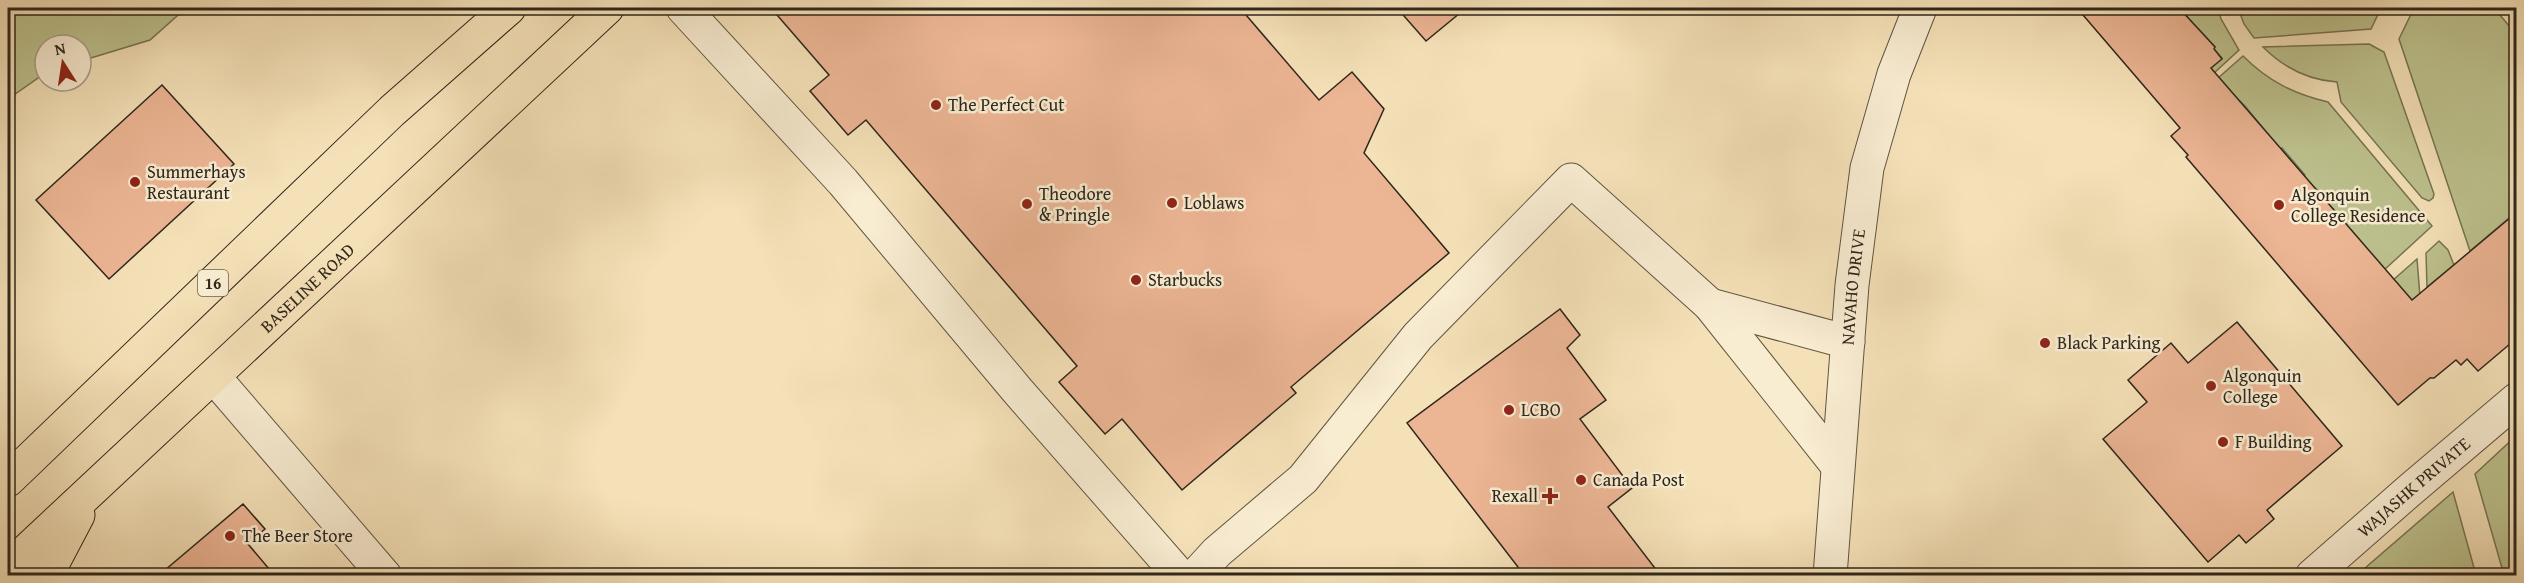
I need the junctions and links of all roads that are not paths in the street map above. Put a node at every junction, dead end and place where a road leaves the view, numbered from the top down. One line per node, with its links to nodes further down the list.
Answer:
1 (508, 8): 9 (main road, 16)
2 (608, 8): 7 (main road, BASELINE ROAD)
3 (683, 8): 16 (street)
4 (1920, 8): 6 (street, NAVAHO DRIVE)
5 (1710, 305): 6 (street); 10 (street); 17 (street)
6 (1848, 342): 10 (street, NAVAHO DRIVE)
7 (214, 377): 12 (main road, BASELINE ROAD); 15 (street)
8 (2517, 400): 19 (street, WAJASHK PRIVATE)
9 (21, 458): 11 (main road, 16)
10 (1837, 465): 18 (street, NAVAHO DRIVE)
11 (8, 480)
12 (88, 495): 13 (main road, BASELINE ROAD); 14 (main road)
13 (8, 568)
14 (46, 576)
15 (385, 576)
16 (1180, 576)
17 (1195, 576)
18 (1830, 576)
19 (2312, 576)

